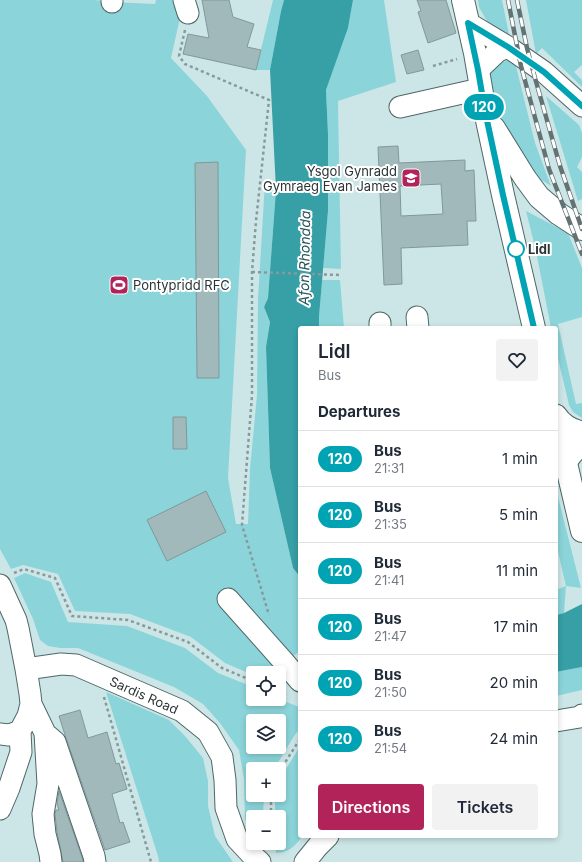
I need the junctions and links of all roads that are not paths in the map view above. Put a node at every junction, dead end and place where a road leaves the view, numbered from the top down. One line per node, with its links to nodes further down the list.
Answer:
1 (463, 0): 2 (main road)
2 (468, 23): 3 (street); 4 (main road)
3 (508, 47): 4 (street); 5 (street)
4 (478, 71): 6 (street); 7 (main road)
5 (582, 106)
6 (400, 107)
7 (485, 111): 8 (main road); 9 (main road)
8 (582, 229)
9 (534, 326)
10 (558, 418): 12 (street)
11 (558, 429): 14 (main road)
12 (582, 432)
13 (582, 444): 14 (street)
14 (566, 463): 15 (main road)
15 (582, 531)
16 (5, 580): 18 (street)
17 (228, 598): 19 (street)
18 (26, 669): 20 (street); 29 (street, Sardis Road)
19 (298, 680)
20 (31, 704): 23 (street); 24 (street)
21 (581, 716): 22 (street)
22 (558, 721)
23 (10, 733): 25 (street)
24 (45, 733): 27 (street); 28 (street)
25 (0, 809)
26 (326, 838): 30 (street)
27 (51, 862)
28 (95, 862)
29 (260, 862)
30 (305, 862)

